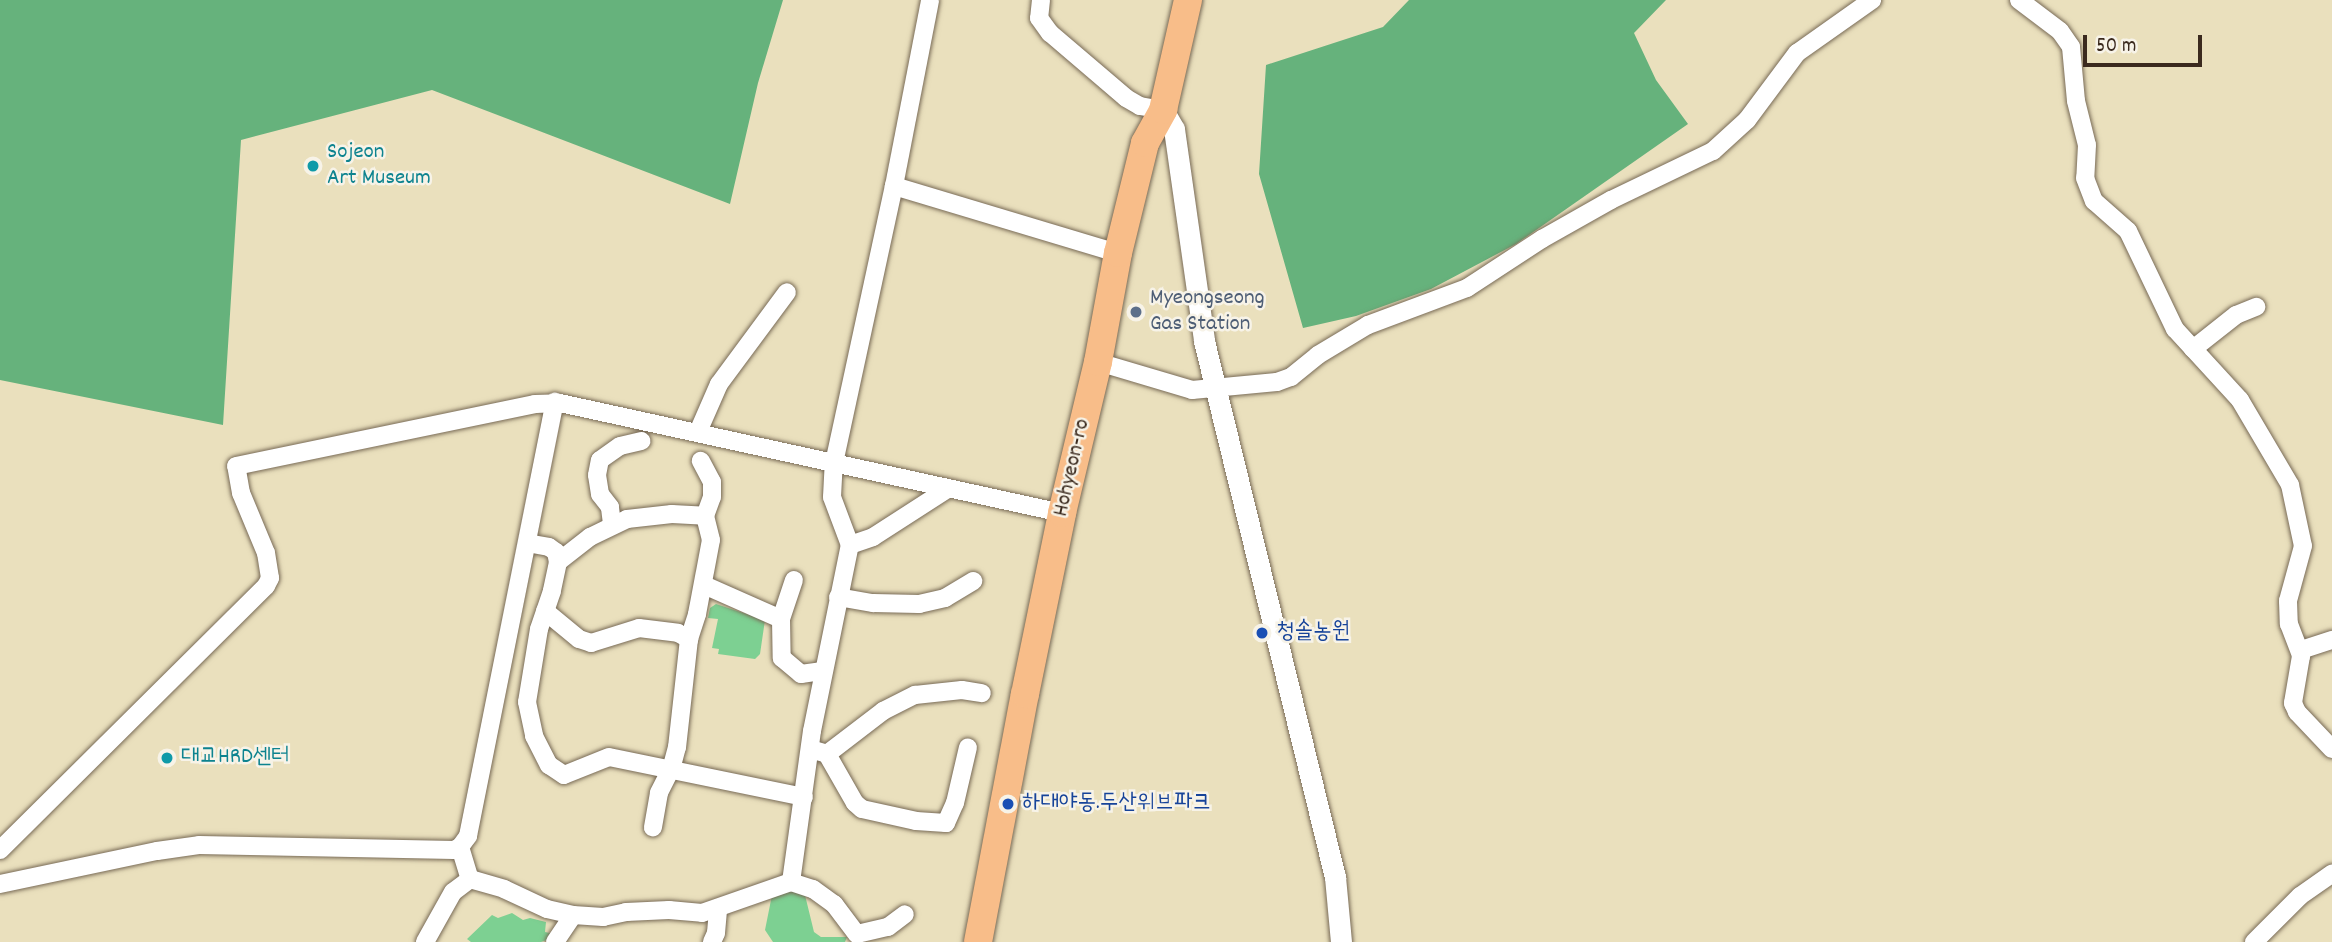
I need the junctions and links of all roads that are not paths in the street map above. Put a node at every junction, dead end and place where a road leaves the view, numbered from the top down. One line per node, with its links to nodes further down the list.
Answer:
1 (930, 0): 7 (street)
2 (1041, 0): 6 (street)
3 (1188, 0): 6 (main road, Hohyeon-ro)
4 (1872, 0): 13 (street)
5 (2019, 0): 11 (street)
6 (1163, 110): 8 (main road, Hohyeon-ro); 13 (street)
7 (894, 186): 8 (street); 18 (street)
8 (1118, 253): 12 (main road, Hohyeon-ro)
9 (787, 292): 15 (street)
10 (2256, 307): 11 (street)
11 (2193, 349): 34 (street)
12 (1098, 362): 13 (street); 20 (main road, Hohyeon-ro)
13 (1215, 387): 57 (street)
14 (555, 402): 15 (street); 23 (street); 44 (street)
15 (698, 432): 18 (street)
16 (641, 441): 22 (street)
17 (701, 461): 21 (street)
18 (834, 463): 19 (street); 24 (street)
19 (949, 488): 20 (street); 24 (street)
20 (1062, 513): 56 (main road, Hohyeon-ro)
21 (705, 516): 22 (street); 28 (street)
22 (612, 524): 25 (street)
23 (527, 543): 25 (street); 43 (street)
24 (850, 545): 29 (street)
25 (558, 562): 30 (street)
26 (794, 580): 31 (street)
27 (973, 581): 29 (street)
28 (704, 585): 31 (street); 32 (street)
29 (838, 597): 35 (street)
30 (545, 611): 32 (street); 40 (street)
31 (781, 619): 35 (street)
32 (689, 639): 40 (street)
33 (2332, 640): 34 (street)
34 (2301, 650): 38 (street)
35 (823, 671): 39 (street)
36 (982, 693): 39 (street)
37 (968, 747): 39 (street)
38 (2332, 749)
39 (819, 752): 41 (street)
40 (671, 769): 41 (street); 42 (street)
41 (804, 797): 47 (street)
42 (653, 827)
43 (460, 847): 46 (street); 48 (street)
44 (0, 850)
45 (2332, 874): 58 (street)
46 (470, 879): 51 (street); 53 (street)
47 (791, 882): 49 (street); 52 (street)
48 (0, 884)
49 (718, 908): 51 (street); 55 (street)
50 (905, 914): 52 (street)
51 (573, 915): 54 (street)
52 (855, 938)
53 (425, 942)
54 (555, 942)
55 (712, 942)
56 (978, 942)
57 (1341, 942)
58 (2254, 942)

